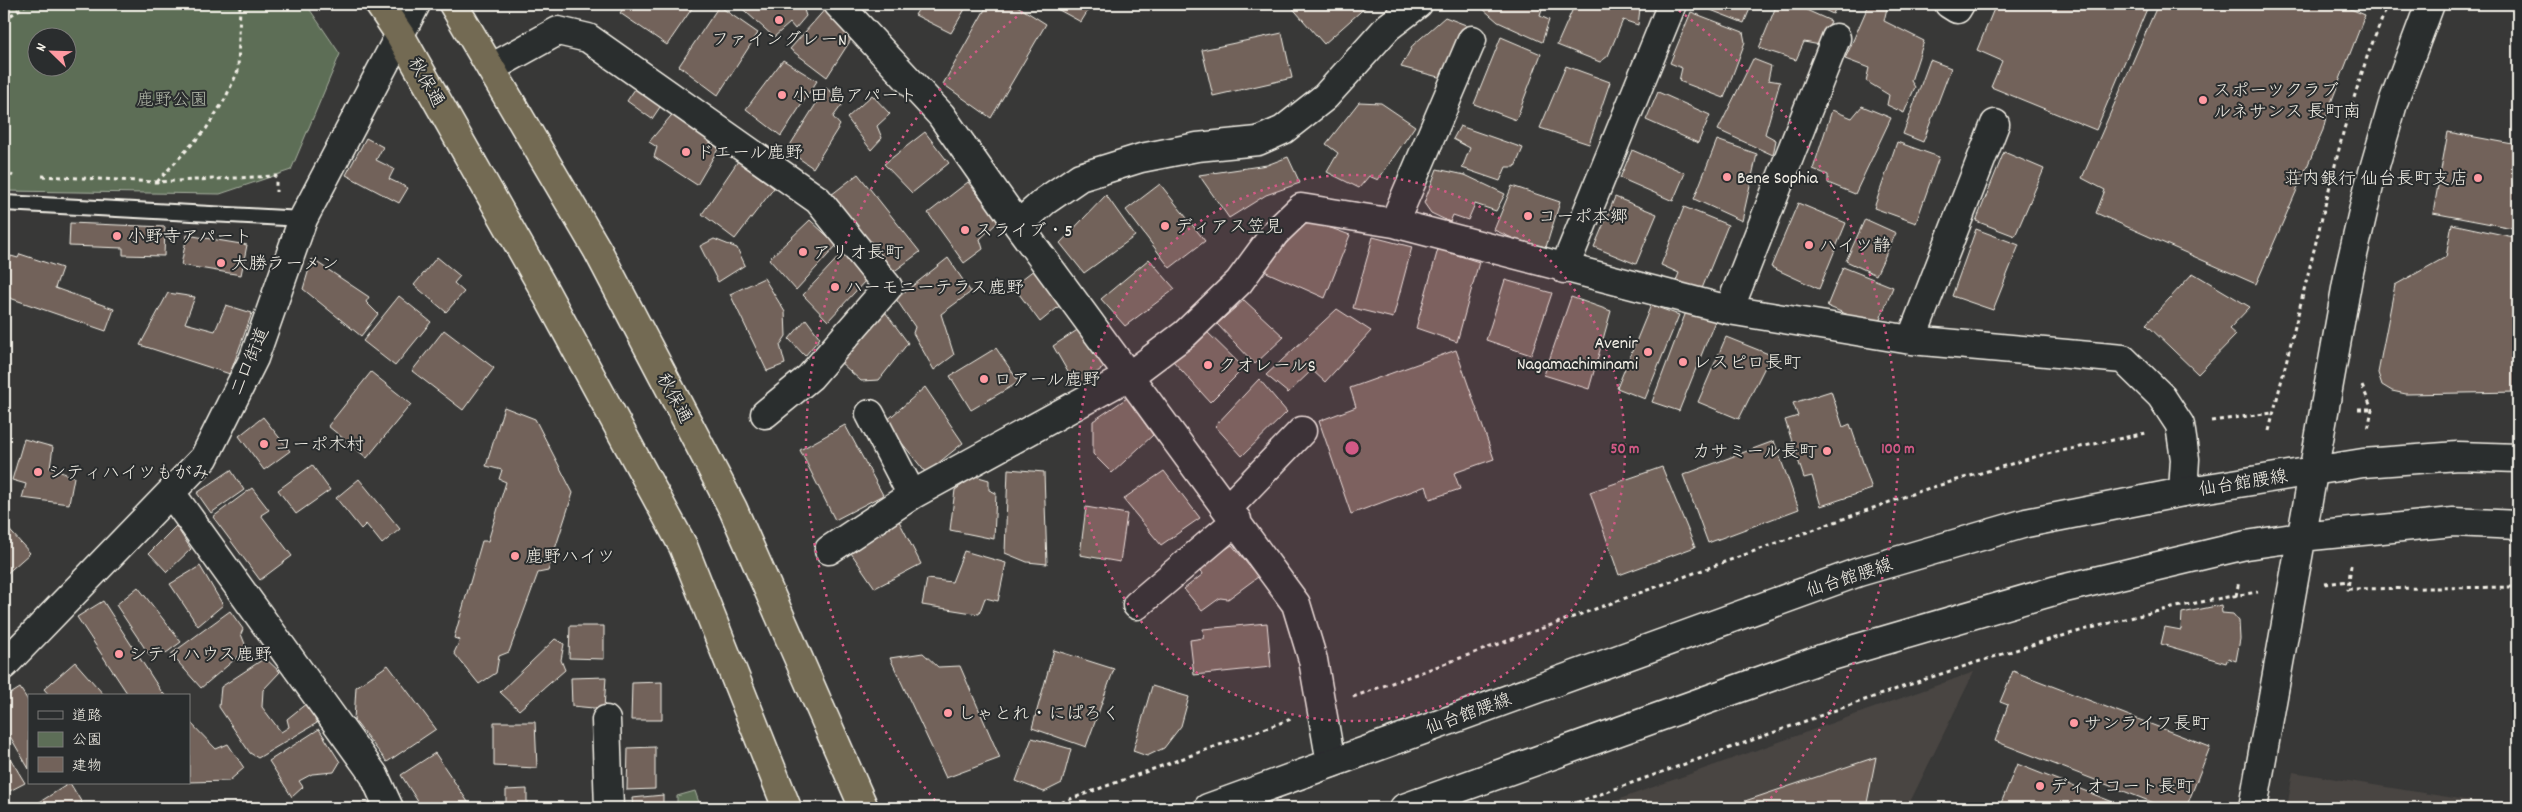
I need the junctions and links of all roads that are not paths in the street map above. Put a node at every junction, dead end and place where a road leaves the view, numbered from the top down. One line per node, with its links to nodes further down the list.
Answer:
1 (379, 4): 10 (highway, 秋保通)
2 (416, 4): 10 (street, 二口街道)
3 (453, 4): 13 (highway, 秋保通)
4 (838, 4): 18 (street)
5 (1418, 4): 18 (street)
6 (1672, 4): 19 (street)
7 (1949, 4): 8 (street)
8 (1960, 4)
9 (2430, 4): 27 (street)
10 (400, 35): 16 (street, 二口街道); 41 (highway, 秋保通)
11 (1836, 38): 20 (street)
12 (1472, 40): 17 (street)
13 (491, 68): 23 (street); 42 (highway, 秋保通)
14 (1995, 124): 21 (street)
15 (4, 203): 16 (lane)
16 (303, 219): 29 (street, 二口街道)
17 (1394, 223): 19 (street); 22 (street)
18 (1018, 225): 22 (street)
19 (1564, 269): 20 (street)
20 (1729, 310): 21 (street)
21 (1911, 340): 28 (street)
22 (1129, 376): 30 (street); 31 (street)
23 (765, 414)
24 (870, 414): 30 (street)
25 (1302, 431): 31 (street)
26 (2518, 458): 27 (street, 仙台館腰線)
27 (2313, 470): 28 (street, 仙台館腰線); 33 (street)
28 (2183, 492): 38 (street, 仙台館腰線)
29 (171, 493): 36 (street, 二口街道); 39 (street)
30 (912, 496): 34 (street)
31 (1232, 514): 35 (street); 38 (street)
32 (2518, 525): 33 (street)
33 (2301, 538): 44 (street); 45 (street)
34 (829, 550)
35 (1137, 605)
36 (4, 665)
37 (606, 720): 40 (street)
38 (1331, 763): 43 (street, 仙台館腰線)
39 (389, 808)
40 (609, 808)
41 (787, 808)
42 (864, 808)
43 (1208, 808)
44 (1404, 808)
45 (2253, 808)

